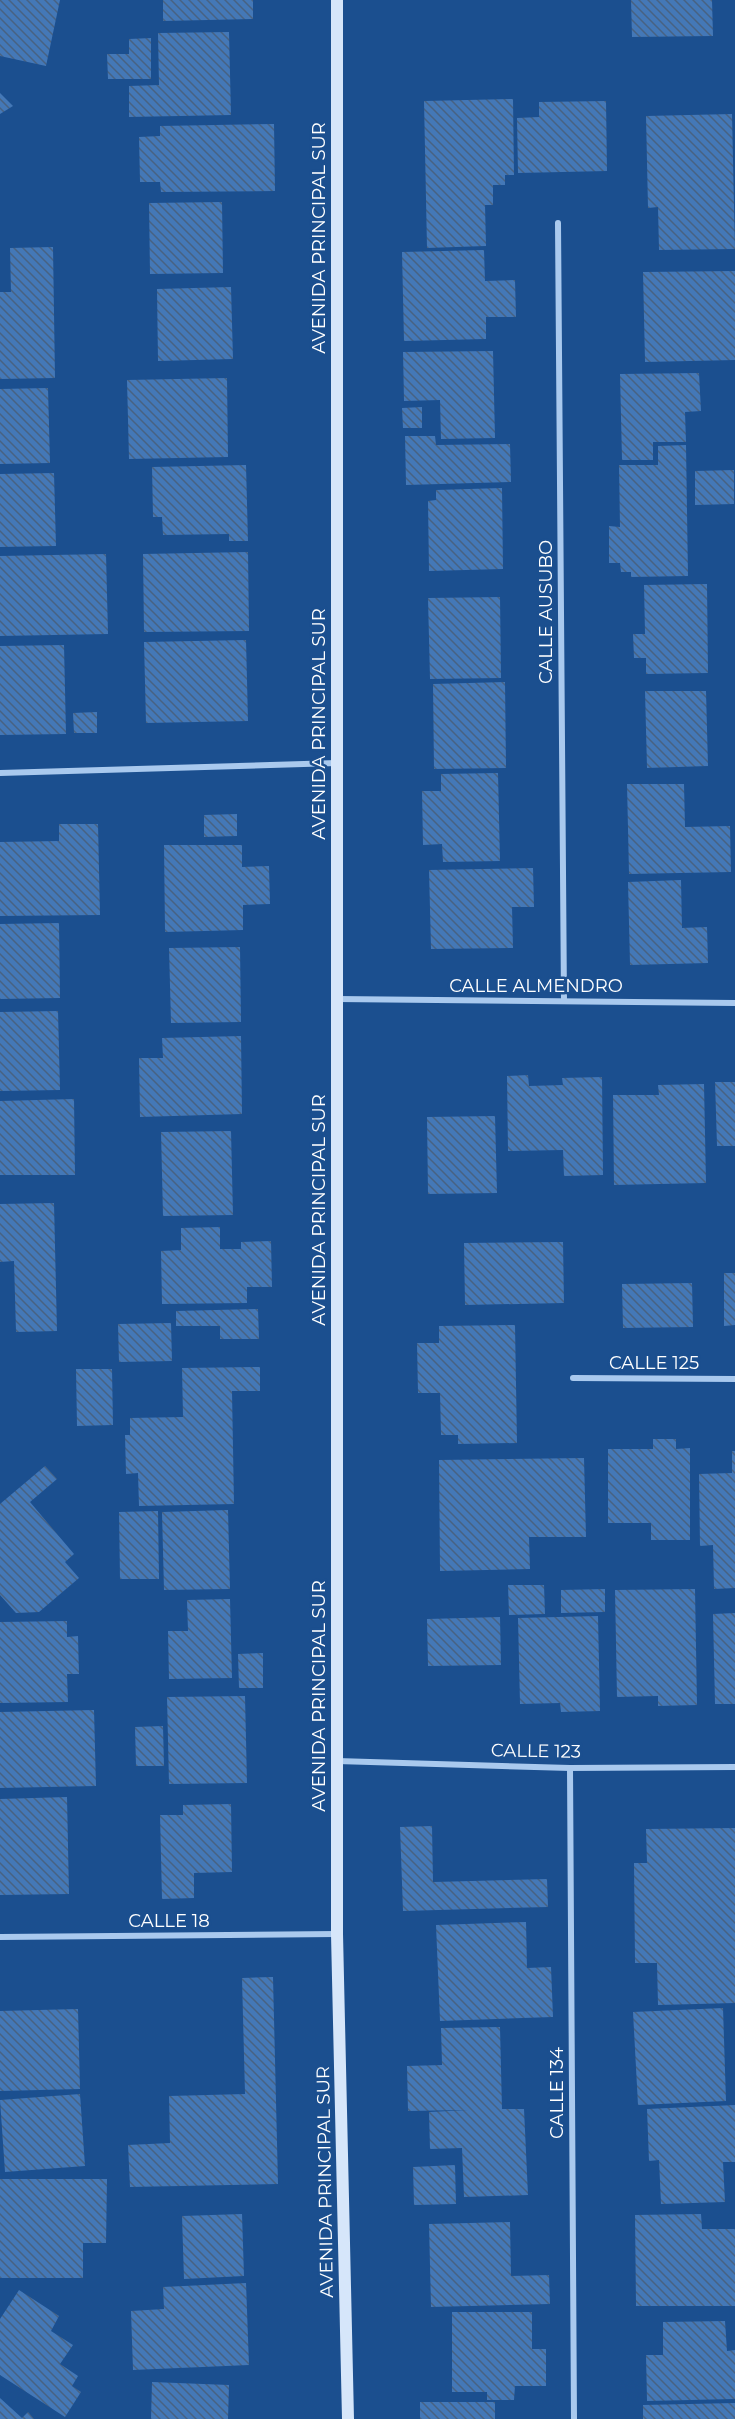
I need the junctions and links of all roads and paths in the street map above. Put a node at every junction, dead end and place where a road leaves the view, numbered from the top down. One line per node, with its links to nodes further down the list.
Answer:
1 (337, 0): 3 (street, AVENIDA PRINCIPAL SUR)
2 (558, 223): 6 (street, CALLE AUSUBO)
3 (337, 763): 4 (street); 5 (street, AVENIDA PRINCIPAL SUR)
4 (0, 772)
5 (337, 999): 6 (street, CALLE ALMENDRO); 10 (street, AVENIDA PRINCIPAL SUR)
6 (564, 1001): 7 (street, CALLE ALMENDRO)
7 (735, 1003)
8 (573, 1378): 9 (street, CALLE 125)
9 (735, 1379)
10 (336, 1761): 12 (street, CALLE 123); 13 (street, AVENIDA PRINCIPAL SUR)
11 (735, 1767): 12 (street, CALLE 123)
12 (570, 1768): 16 (street, CALLE 134)
13 (337, 1934): 14 (street, CALLE 18); 15 (street, AVENIDA PRINCIPAL SUR)
14 (0, 1937)
15 (348, 2419)
16 (574, 2419)

